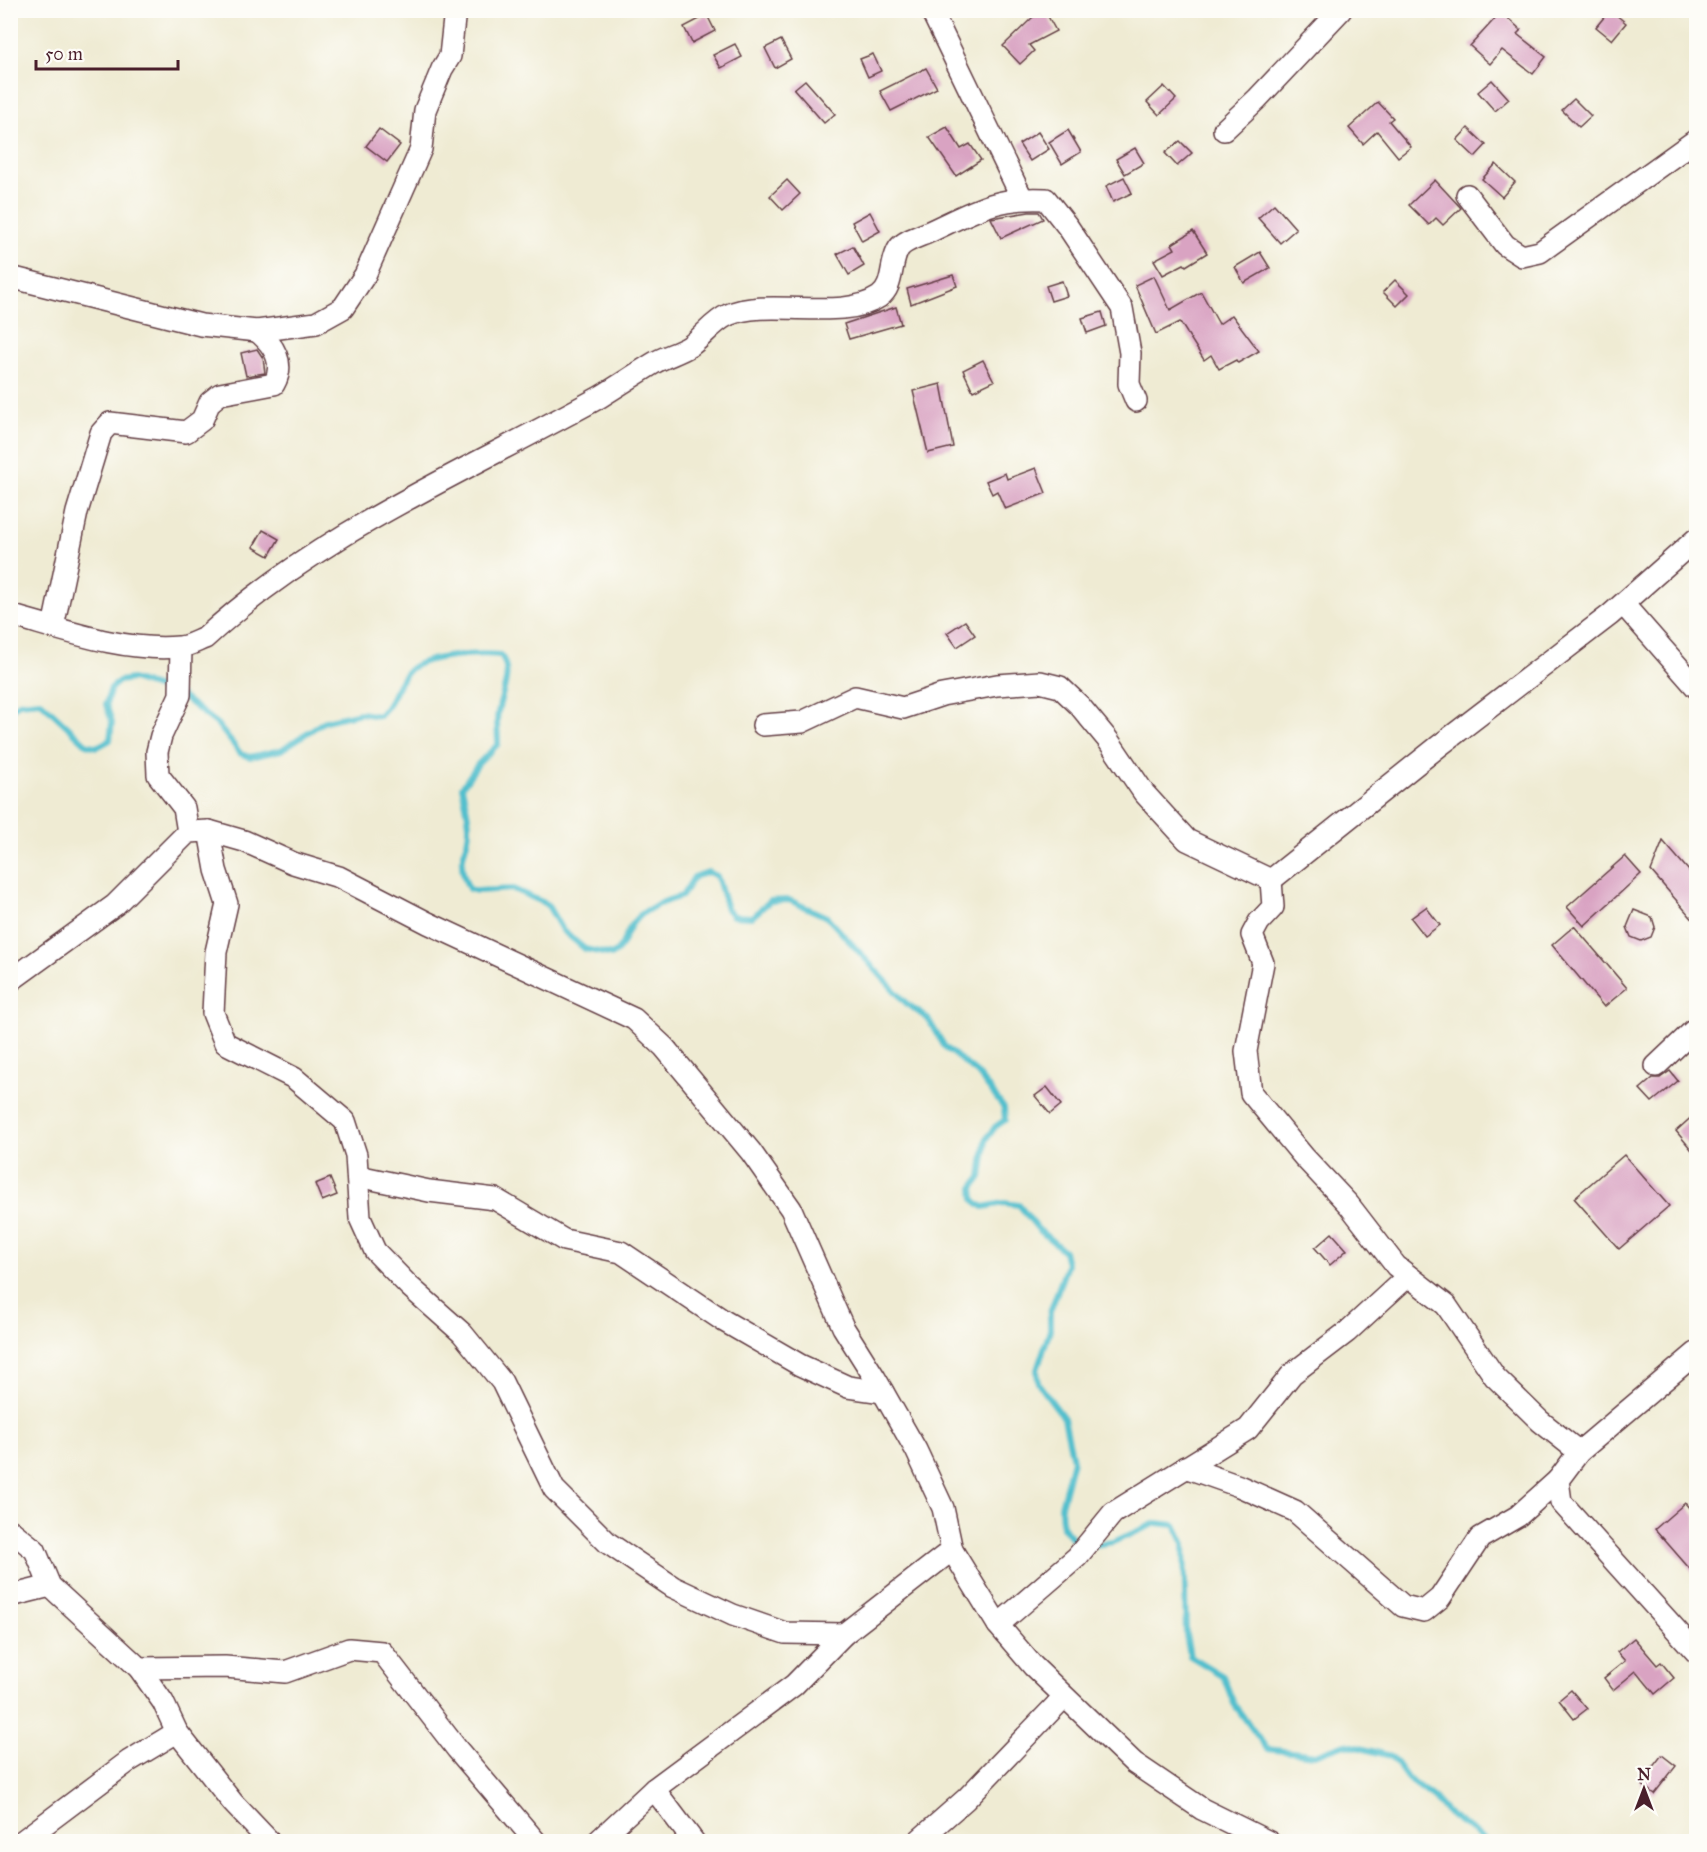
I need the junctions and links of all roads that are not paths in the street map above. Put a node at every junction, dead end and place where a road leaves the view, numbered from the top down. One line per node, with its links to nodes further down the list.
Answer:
1 (455, 10): 9 (street)
2 (931, 10): 7 (street)
3 (1341, 10): 4 (street)
4 (1224, 130)
5 (1696, 140): 6 (street)
6 (1467, 195)
7 (1022, 198): 10 (street); 15 (street)
8 (10, 277): 9 (street)
9 (257, 331): 14 (street)
10 (1136, 401)
11 (1696, 539): 12 (street)
12 (1624, 604): 16 (street); 20 (street)
13 (10, 615): 14 (street)
14 (53, 627): 15 (street)
15 (181, 647): 19 (street)
16 (1696, 687)
17 (763, 725): 20 (street)
18 (209, 831): 19 (street); 24 (street); 27 (street)
19 (188, 832): 21 (street)
20 (1271, 880): 25 (street)
21 (10, 981)
22 (1696, 1028): 23 (street)
23 (1656, 1066)
24 (358, 1176): 27 (street); 36 (street)
25 (1408, 1276): 28 (street); 29 (street)
26 (1696, 1353): 28 (street)
27 (883, 1392): 32 (street)
28 (1579, 1452): 30 (street)
29 (1185, 1467): 30 (street); 35 (street)
30 (1558, 1480): 37 (street)
31 (10, 1530): 33 (street)
32 (952, 1550): 35 (street); 36 (street)
33 (50, 1586): 34 (street); 38 (street)
34 (10, 1596)
35 (998, 1624): 39 (street)
36 (844, 1634): 41 (street)
37 (1696, 1652)
38 (139, 1668): 40 (street); 44 (street)
39 (1064, 1697): 47 (street); 48 (street)
40 (177, 1732): 42 (street); 43 (street)
41 (654, 1789): 45 (street); 46 (street)
42 (21, 1842)
43 (270, 1842)
44 (536, 1842)
45 (597, 1842)
46 (694, 1842)
47 (917, 1842)
48 (1269, 1842)

